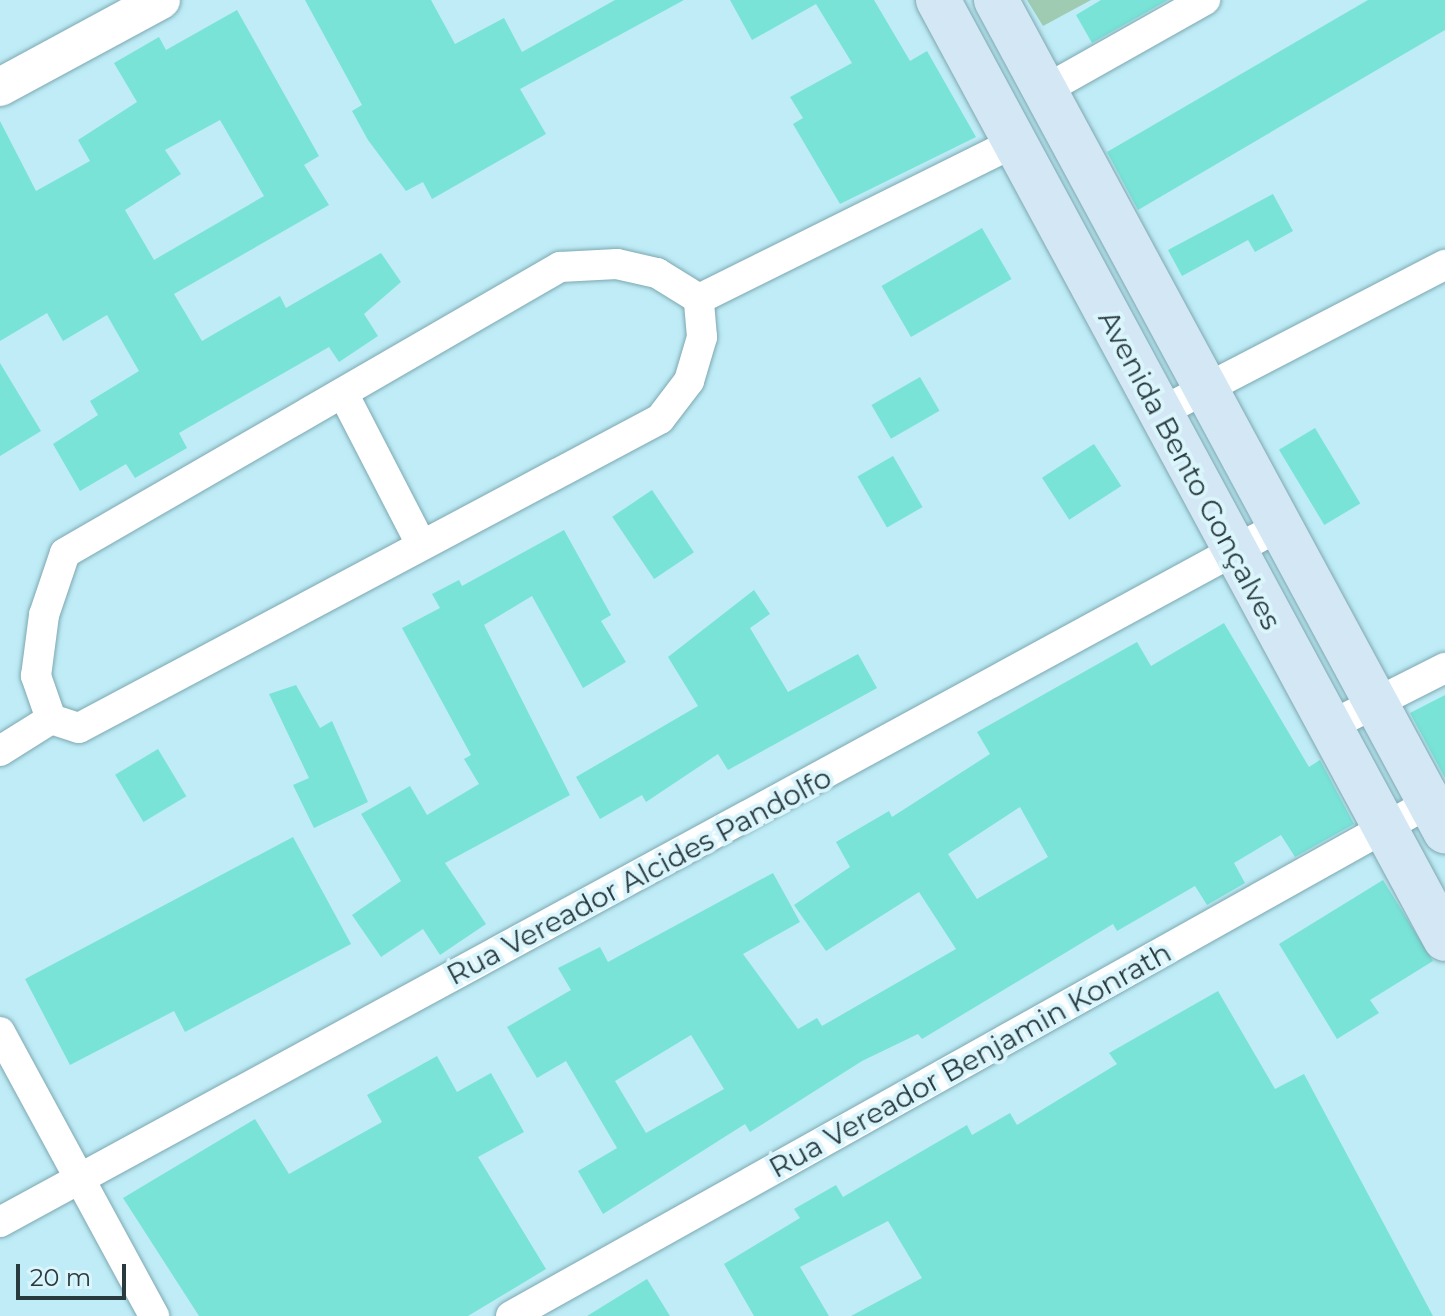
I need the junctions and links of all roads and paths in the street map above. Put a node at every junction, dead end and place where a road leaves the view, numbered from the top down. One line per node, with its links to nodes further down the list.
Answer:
1 (161, 0): 5 (street)
2 (938, 0): 7 (main road, Avenida Bento Gonçalves)
3 (996, 0): 6 (main road, Avenida Bento Gonçalves)
4 (1205, 0): 6 (street)
5 (0, 87)
6 (1045, 90): 10 (main road, Avenida Bento Gonçalves)
7 (1015, 142): 9 (street); 12 (main road, Avenida Bento Gonçalves)
8 (1445, 265): 10 (street)
9 (699, 299): 11 (street); 14 (street)
10 (1209, 387): 12 (street); 13 (main road, Avenida Bento Gonçalves)
11 (345, 397): 14 (street); 18 (street)
12 (1157, 414): 15 (main road, Avenida Bento Gonçalves)
13 (1276, 528): 15 (street, Rua Vereador Alcides Pandolfo); 17 (main road, Avenida Bento Gonçalves)
14 (421, 544): 18 (street)
15 (1234, 554): 19 (main road, Avenida Bento Gonçalves); 25 (street, Rua Vereador Alcides Pandolfo)
16 (1445, 668): 17 (street)
17 (1377, 705): 19 (street); 21 (main road, Avenida Bento Gonçalves)
18 (51, 719): 20 (street)
19 (1328, 727): 22 (main road, Avenida Bento Gonçalves)
20 (0, 751)
21 (1437, 817): 22 (street, Rua Vereador Benjamin Konrath)
22 (1387, 827): 23 (main road, Avenida Bento Gonçalves); 28 (street, Rua Vereador Benjamin Konrath)
23 (1445, 939)
24 (0, 1032): 25 (street)
25 (81, 1178): 26 (street, Rua Vereador Alcides Pandolfo); 27 (street)
26 (0, 1222)
27 (154, 1316)
28 (511, 1316)

